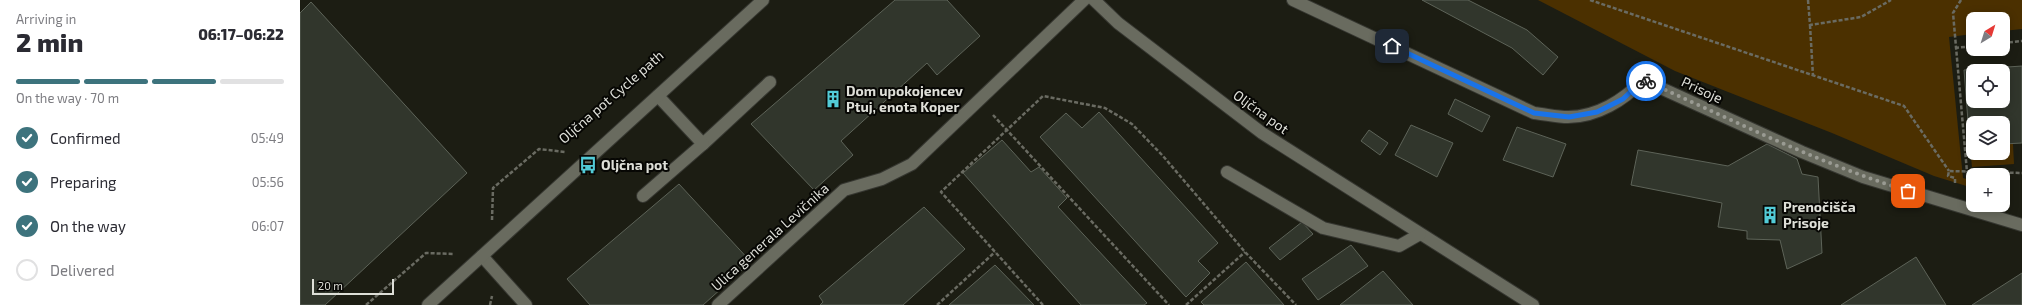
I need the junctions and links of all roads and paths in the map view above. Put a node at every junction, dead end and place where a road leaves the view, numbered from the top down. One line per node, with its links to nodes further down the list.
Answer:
1 (764, 0): 16 (street)
2 (1084, 0): 17 (street, Ulica generala Levičnika)
3 (1094, 0): 31 (street, Oljčna pot)
4 (1293, 0): 30 (street, Prisoje)
5 (1590, 0): 14 (path)
6 (1808, 0): 9 (path)
7 (1891, 0): 9 (path)
8 (1961, 0): 13 (path)
9 (1810, 25): 14 (path)
10 (2022, 41): 11 (path)
11 (2010, 42)
12 (1966, 47): 13 (path)
13 (1955, 48): 21 (path)
14 (1813, 76): 22 (path)
15 (770, 82): 19 (street)
16 (658, 96): 19 (street); 35 (street)
17 (979, 100): 18 (path); 39 (street, Ulica generala Levičnika)
18 (1008, 130): 32 (path); 33 (path); 42 (path)
19 (703, 144): 28 (street)
20 (568, 149): 29 (path, Oljčna pot Cycle path)
21 (1967, 168)
22 (1949, 171): 24 (path); 27 (path)
23 (1227, 172): 31 (street)
24 (1966, 172)
25 (2010, 173): 26 (path)
26 (2022, 173)
27 (1955, 183)
28 (643, 196)
29 (492, 222)
30 (2022, 225)
31 (1420, 234): 45 (street, Oljčna pot)
32 (995, 252): 40 (path); 41 (path)
33 (1245, 252): 43 (path); 44 (path)
34 (461, 254): 36 (path)
35 (482, 256): 37 (street); 38 (street)
36 (366, 305)
37 (428, 305)
38 (526, 305)
39 (718, 305)
40 (937, 305)
41 (1043, 305)
42 (1169, 305)
43 (1186, 305)
44 (1296, 305)
45 (1533, 305)

